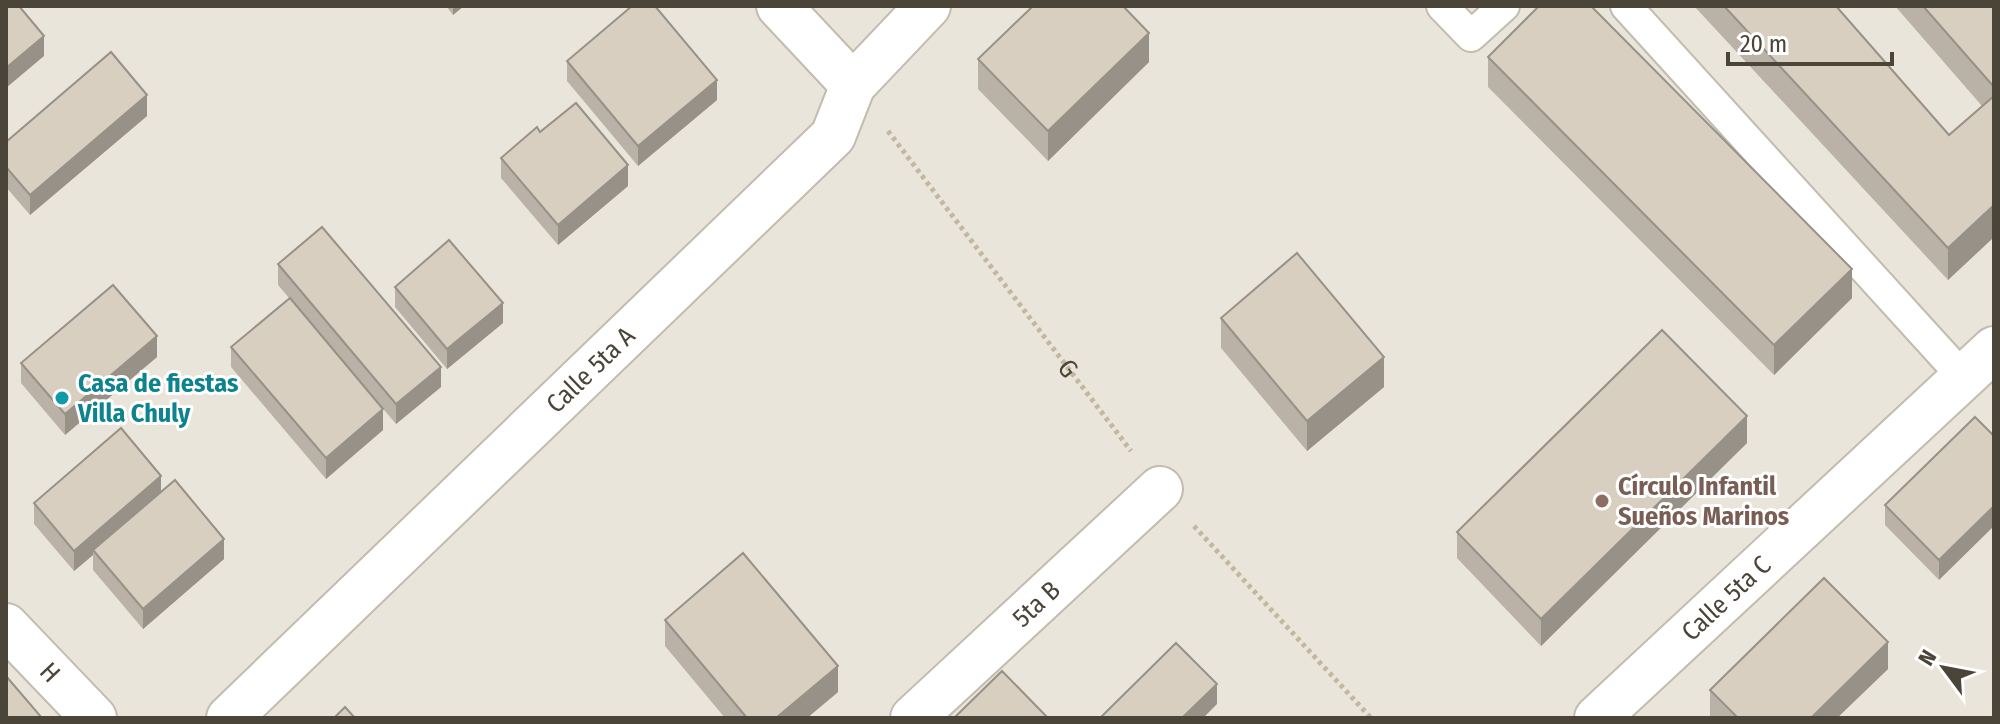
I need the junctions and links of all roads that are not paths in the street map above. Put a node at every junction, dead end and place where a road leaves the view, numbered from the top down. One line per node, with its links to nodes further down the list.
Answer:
1 (779, 6): 6 (street)
2 (928, 6): 6 (street, Calle 5ta A)
3 (1442, 6): 4 (lane)
4 (1504, 6)
5 (1626, 6): 7 (lane)
6 (853, 85): 12 (street, Calle 5ta A)
7 (1979, 363): 10 (street, Calle 5ta C)
8 (1160, 489): 13 (street, 5ta B)
9 (6, 626): 11 (street, H)
10 (1600, 717)
11 (94, 718)
12 (229, 718)
13 (913, 718)

